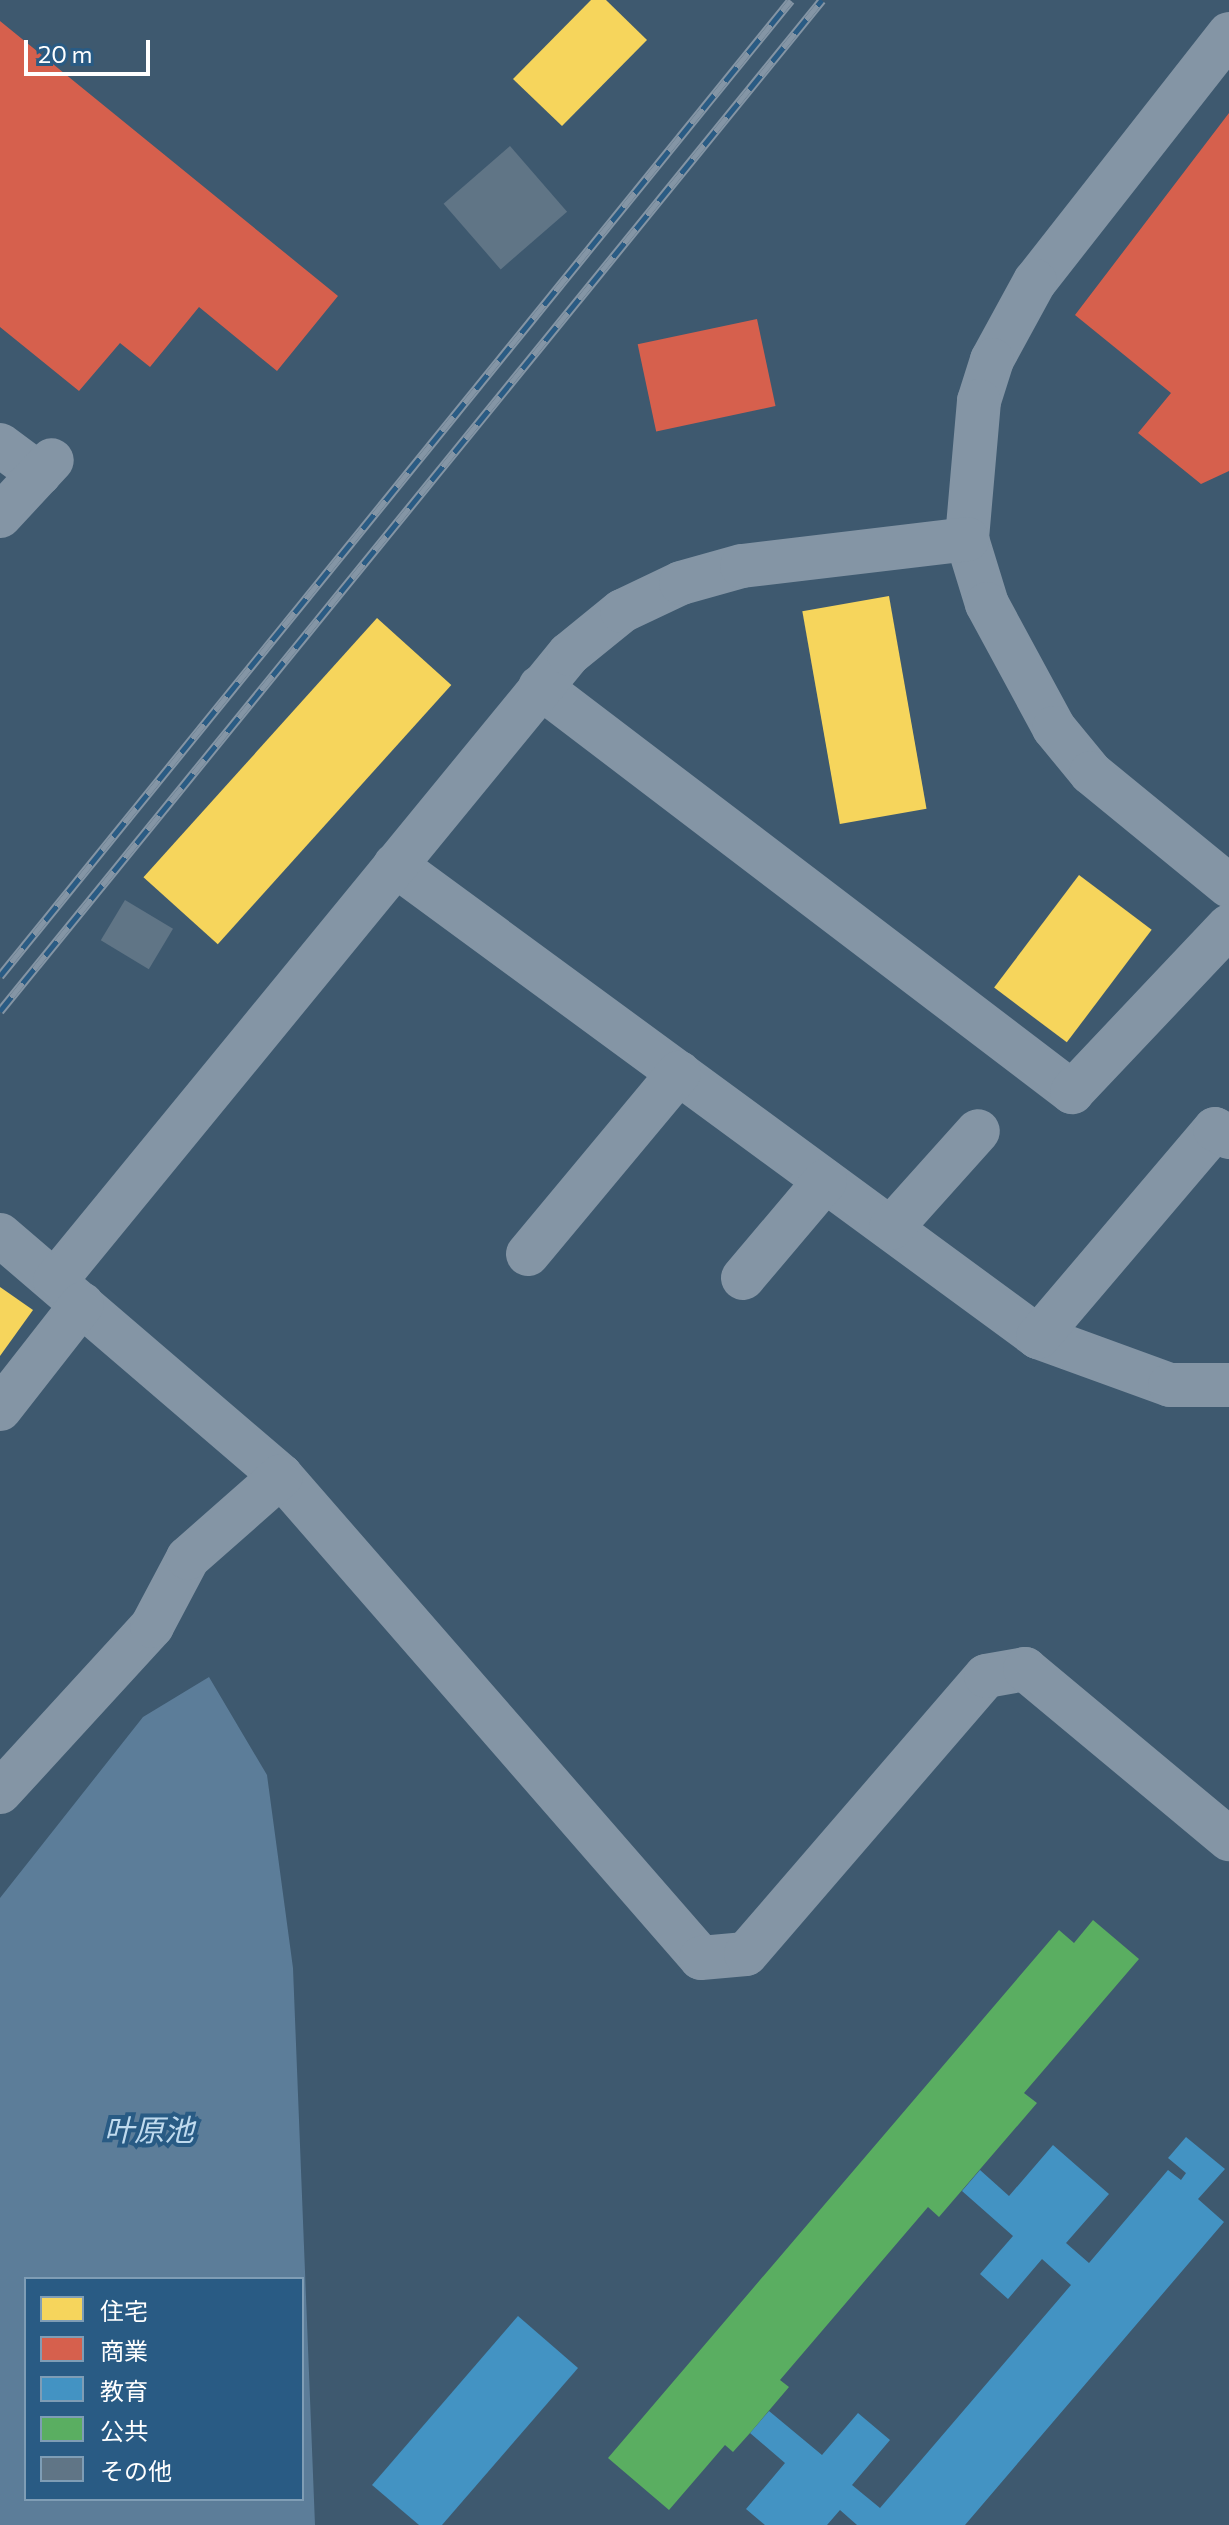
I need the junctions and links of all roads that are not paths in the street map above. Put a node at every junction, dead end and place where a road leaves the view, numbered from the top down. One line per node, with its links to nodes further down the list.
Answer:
1 (1229, 34): 4 (street)
2 (0, 445): 3 (street)
3 (0, 516)
4 (967, 539): 5 (street); 7 (street)
5 (540, 687): 6 (street); 8 (street)
6 (395, 865): 9 (street); 17 (street)
7 (1229, 886)
8 (1229, 926)
9 (679, 1073): 12 (street); 15 (street)
10 (978, 1131): 13 (street)
11 (1229, 1137): 18 (street)
12 (825, 1181): 13 (street); 16 (street)
13 (891, 1228): 18 (street)
14 (0, 1235): 17 (street)
15 (528, 1254)
16 (743, 1278)
17 (68, 1292): 20 (street); 21 (street)
18 (1038, 1337): 19 (street)
19 (1229, 1385)
20 (0, 1409)
21 (281, 1476): 22 (street); 23 (street)
22 (0, 1792)
23 (1229, 1839)

